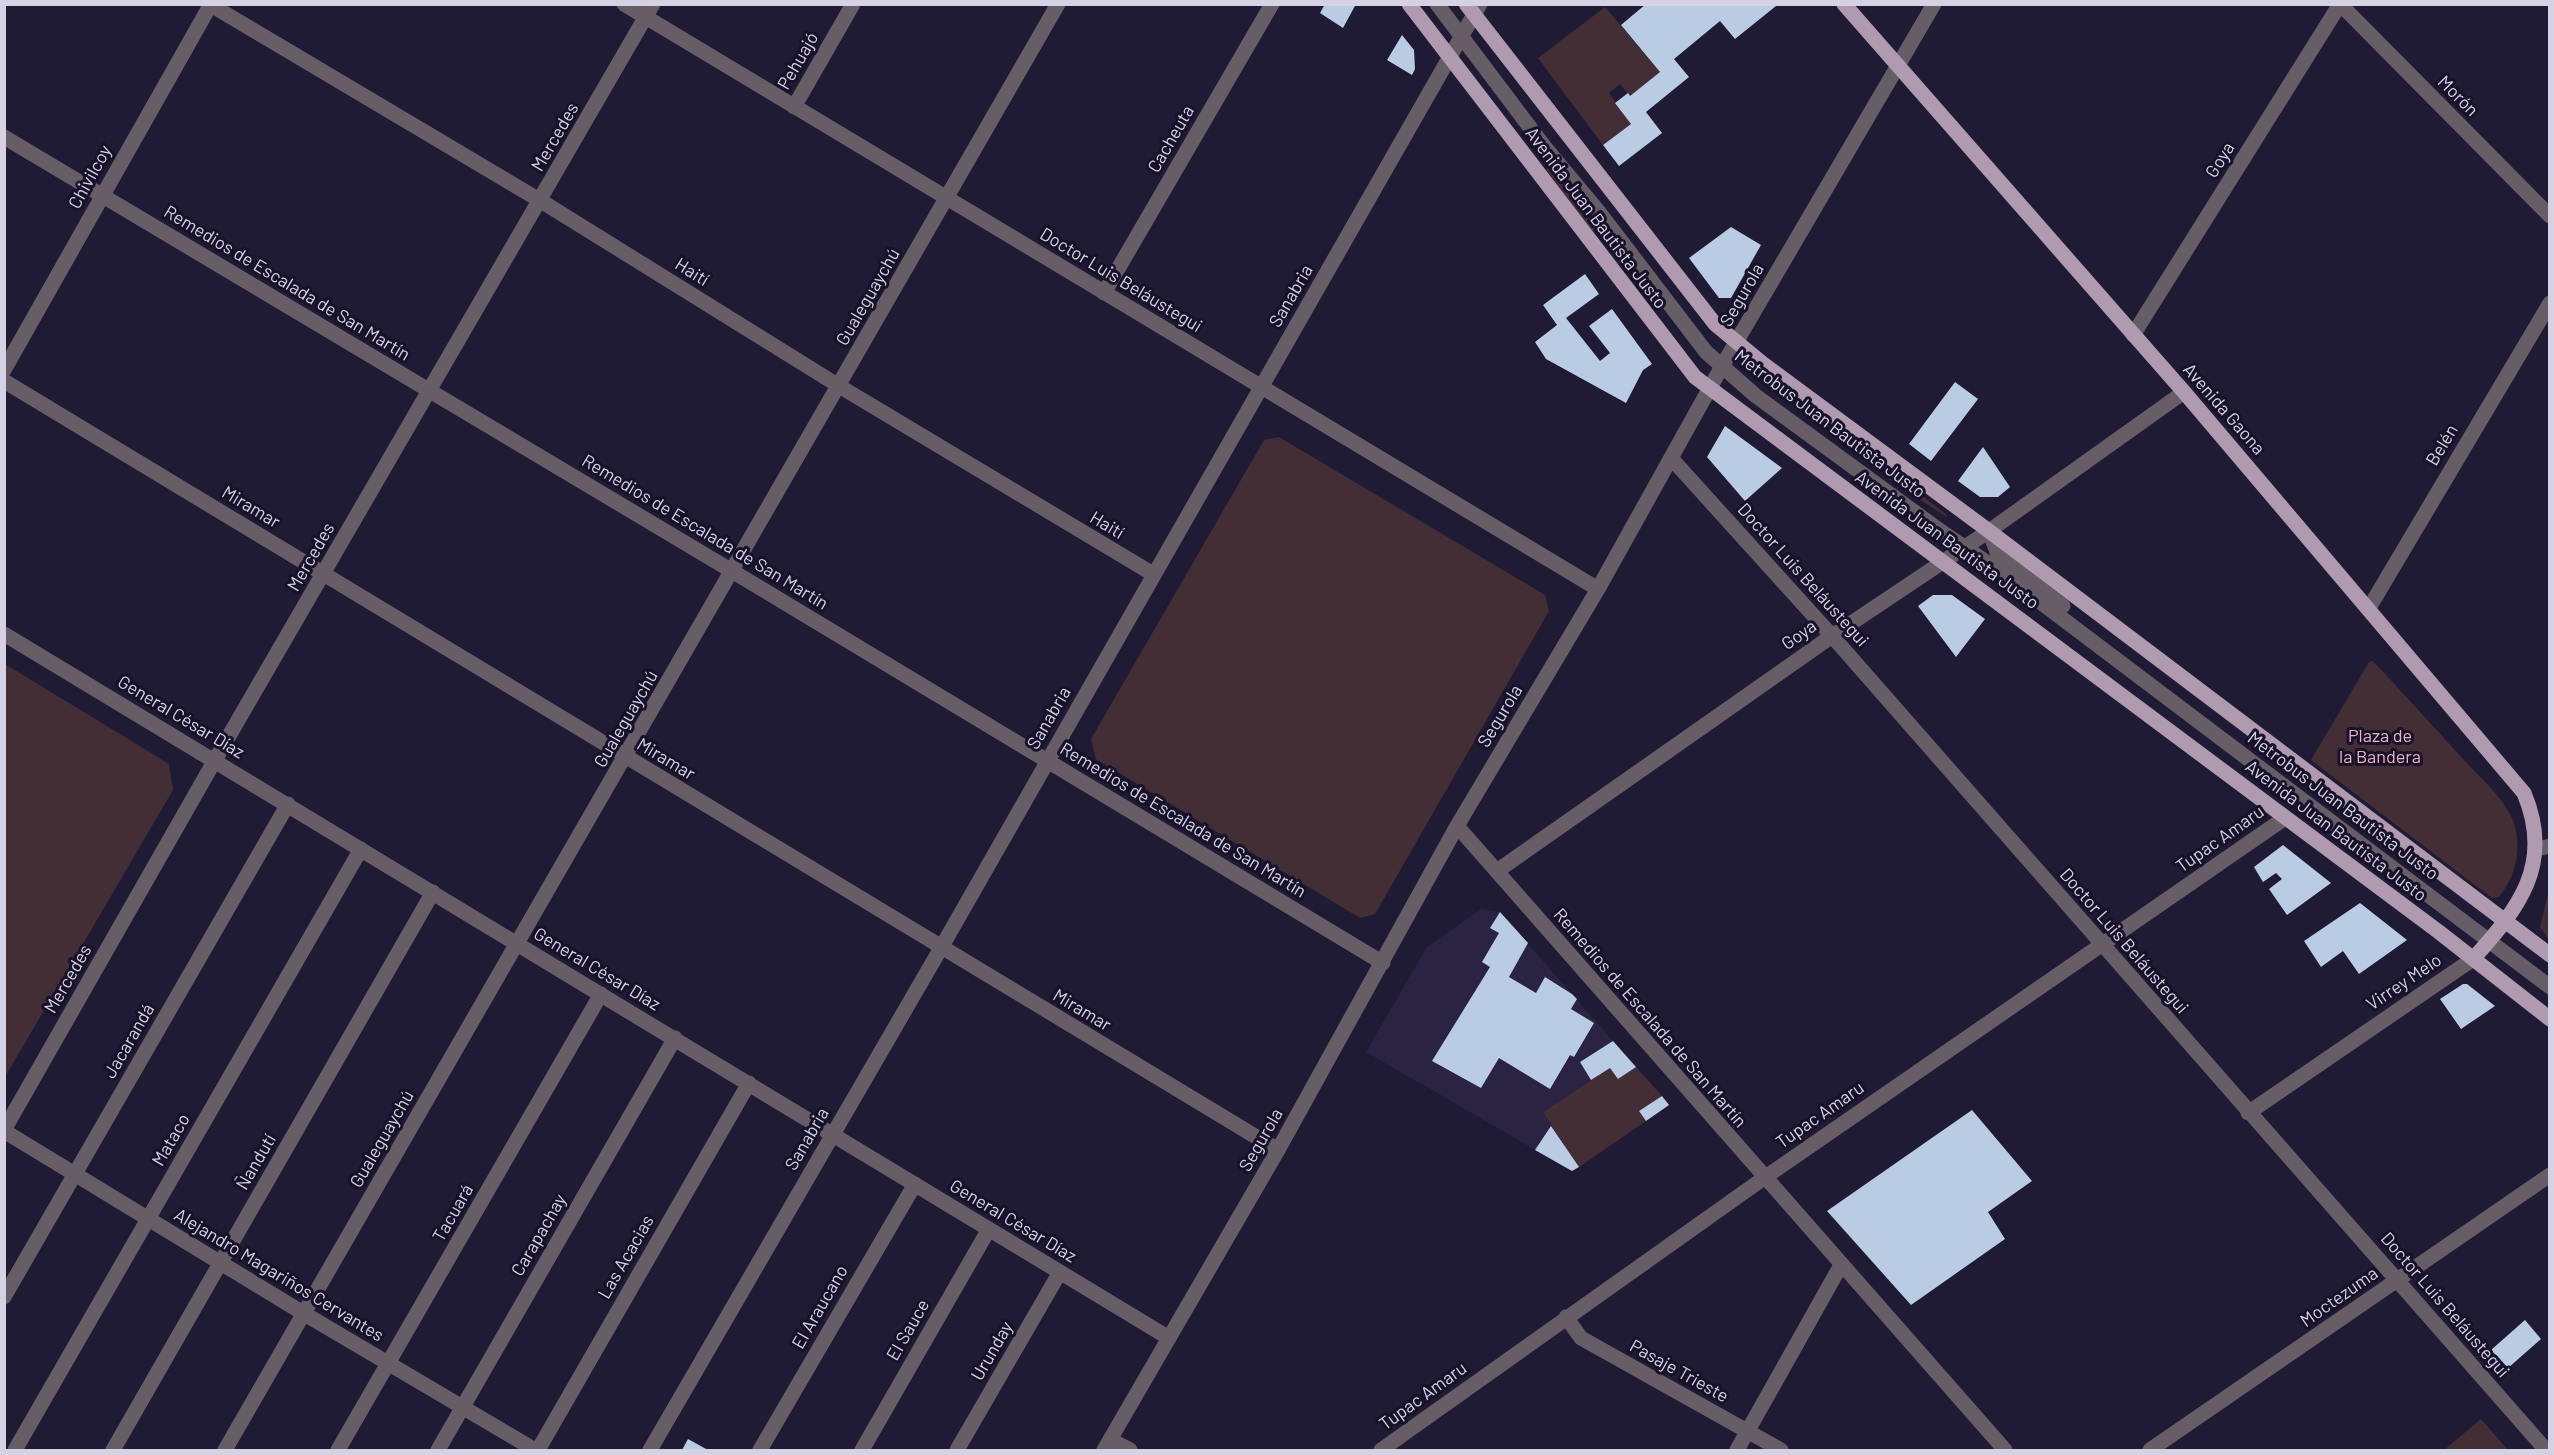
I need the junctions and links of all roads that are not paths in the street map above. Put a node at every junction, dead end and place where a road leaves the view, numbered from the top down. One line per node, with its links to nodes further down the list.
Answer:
1 (624, 4): 12 (street, Doctor Luis Beláustegui)
2 (854, 4): 16 (street, Pehuajó)
3 (1058, 4): 19 (street, Gualeguaychú)
4 (1272, 4): 22 (street, Cacheuta)
5 (1409, 4): 14 (main road, Avenida Juan Bautista Justo)
6 (1437, 4): 13 (street, Metrobus Juan Bautista Justo)
7 (1844, 4): 15 (main road, Avenida Gaona)
8 (1934, 4): 15 (street, Segurola)
9 (211, 5): 18 (street, Chivilcoy); 20 (street, Haití)
10 (2340, 5): 21 (street, Morón); 24 (street, Goya)
11 (1474, 8): 13 (street, Sanabria); 25 (main road, Avenida Juan Bautista Justo)
12 (649, 11): 16 (street, Doctor Luis Beláustegui); 20 (street, Mercedes)
13 (1462, 37): 14 (street, Sanabria); 26 (street, Metrobus Juan Bautista Justo)
14 (1450, 59): 30 (street, Sanabria); 31 (main road, Avenida Juan Bautista Justo)
15 (1898, 67): 24 (main road, Avenida Gaona); 25 (street, Segurola)
16 (794, 107): 19 (street, Doctor Luis Beláustegui)
17 (4, 137): 18 (street, Remedios de Escalada de San Martín)
18 (102, 195): 27 (street, Chivilcoy); 32 (street, Remedios de Escalada de San Martín)
19 (946, 198): 22 (street, Doctor Luis Beláustegui); 29 (street, Gualeguaychú)
20 (541, 201): 29 (street, Haití); 32 (street, Mercedes)
21 (2550, 216)
22 (1104, 293): 30 (street, Doctor Luis Beláustegui)
23 (2550, 303): 42 (street, Belén)
24 (2133, 335): 33 (main road, Avenida Gaona)
25 (1737, 342): 26 (street, Segurola); 35 (main road, Avenida Juan Bautista Justo)
26 (1722, 368): 31 (street, Segurola); 36 (street, Metrobus Juan Bautista Justo)
27 (4, 370)
28 (4, 381): 39 (street, Miramar)
29 (839, 386): 38 (street, Gualeguaychú); 40 (street, Haití)
30 (1261, 387): 40 (street, Sanabria); 41 (street, Doctor Luis Beláustegui)
31 (1710, 389): 34 (street, Segurola); 37 (main road, Avenida Juan Bautista Justo)
32 (430, 391): 38 (street, Remedios de Escalada de San Martín); 39 (street, Mercedes)
33 (2184, 392): 35 (street, Goya); 42 (main road, Avenida Gaona)
34 (1671, 458): 41 (street, Segurola); 44 (street, Doctor Luis Beláustegui)
35 (1989, 531): 36 (street, Goya); 45 (street, Metrobus Juan Bautista Justo); 56 (main road, Avenida Juan Bautista Justo)
36 (1965, 547): 37 (street, Goya); 45 (street, Metrobus Juan Bautista Justo)
37 (1943, 562): 44 (street, Goya); 50 (main road, Avenida Juan Bautista Justo)
38 (732, 571): 46 (street, Gualeguaychú); 48 (street, Remedios de Escalada de San Martín)
39 (324, 574): 46 (street, Miramar); 47 (street, Mercedes)
40 (1153, 574): 48 (street, Sanabria)
41 (1598, 589): 51 (street, Segurola)
42 (2369, 608): 52 (main road, Avenida Gaona)
43 (4, 634): 47 (street, General César Díaz)
44 (1832, 636): 54 (street, Goya); 59 (street, Doctor Luis Beláustegui)
45 (2113, 658): 57 (street, Metrobus Juan Bautista Justo)
46 (626, 758): 58 (street, Gualeguaychú); 60 (street, Miramar)
47 (215, 760): 49 (street, General César Díaz); 70 (street, Mercedes)
48 (1046, 761): 60 (street, Sanabria); 63 (street, Remedios de Escalada de San Martín)
49 (288, 804): 53 (street, General César Díaz); 73 (street, Jacarandá)
50 (2285, 818): 59 (street, Tupac Amaru); 62 (main road, Avenida Juan Bautista Justo)
51 (1457, 826): 54 (street, Remedios de Escalada de San Martín); 63 (street, Segurola)
52 (2545, 847): 56 (main road, Virrey Melo)
53 (361, 849): 55 (street, General César Díaz); 77 (street, Mataco)
54 (1497, 871): 75 (street, Remedios de Escalada de San Martín)
55 (433, 892): 58 (street, General César Díaz); 79 (street, Ñandutí)
56 (2505, 922): 57 (main road, Virrey Melo); 61 (main road, Avenida Juan Bautista Justo)
57 (2489, 941): 62 (main road, Virrey Melo); 64 (street, Metrobus Juan Bautista Justo)
58 (518, 944): 65 (street, General César Díaz); 84 (street, Gualeguaychú)
59 (2101, 945): 69 (street, Doctor Luis Beláustegui); 75 (street, Tupac Amaru)
60 (941, 948): 71 (street, Sanabria); 72 (street, Miramar)
61 (2550, 955)
62 (2473, 959): 66 (main road, Avenida Juan Bautista Justo); 69 (street, Virrey Melo)
63 (1383, 963): 72 (street, Segurola)
64 (2550, 987)
65 (601, 994): 67 (street, General César Díaz); 87 (street, Tacuará)
66 (2550, 1018)
67 (675, 1038): 68 (street, General César Díaz); 88 (street, Carapachay)
68 (749, 1083): 71 (street, General César Díaz); 96 (street, Las Acacias)
69 (2248, 1113): 82 (street, Doctor Luis Beláustegui)
70 (4, 1131): 73 (street, Alejandro Magariños Cervantes)
71 (832, 1134): 76 (street, General César Díaz); 97 (street, Sanabria)
72 (1278, 1150): 86 (street, Segurola)
73 (75, 1174): 77 (street, Alejandro Magariños Cervantes); 83 (street, Jacarandá)
74 (2550, 1175): 82 (street, Moctezuma)
75 (1764, 1178): 80 (street, Remedios de Escalada de San Martín); 85 (street, Tupac Amaru)
76 (915, 1184): 78 (street, General César Díaz); 98 (street, El Araucano)
77 (148, 1219): 79 (street, Alejandro Magariños Cervantes); 91 (street, Mataco)
78 (989, 1229): 81 (street, General César Díaz); 99 (street, El Sauce)
79 (220, 1263): 84 (street, Alejandro Magariños Cervantes); 92 (street, Ñandutí)
80 (1841, 1265): 89 (street); 105 (street, Remedios de Escalada de San Martín)
81 (1060, 1272): 86 (street, General César Díaz); 100 (street, Urunday)
82 (2398, 1280): 106 (street, Moctezuma); 107 (street, Doctor Luis Beláustegui)
83 (4, 1296)
84 (303, 1313): 87 (street, Alejandro Magariños Cervantes); 93 (street, Gualeguaychú)
85 (1566, 1317): 89 (street, Pasaje Trieste); 102 (street, Tupac Amaru)
86 (1169, 1338): 90 (street, Segurola)
87 (388, 1364): 88 (street, Alejandro Magariños Cervantes); 94 (street, Tacuará)
88 (462, 1408): 95 (street, Carapachay); 96 (street, Alejandro Magariños Cervantes)
89 (1748, 1432): 103 (street); 104 (street, Pasaje Trieste)
90 (1107, 1445): 101 (street)
91 (15, 1450)
92 (113, 1450)
93 (225, 1450)
94 (338, 1450)
95 (438, 1450)
96 (536, 1450)
97 (650, 1450)
98 (760, 1450)
99 (862, 1450)
100 (957, 1450)
101 (1130, 1450)
102 (1381, 1450)
103 (1737, 1450)
104 (1781, 1450)
105 (2005, 1450)
106 (2150, 1450)
107 (2547, 1450)

